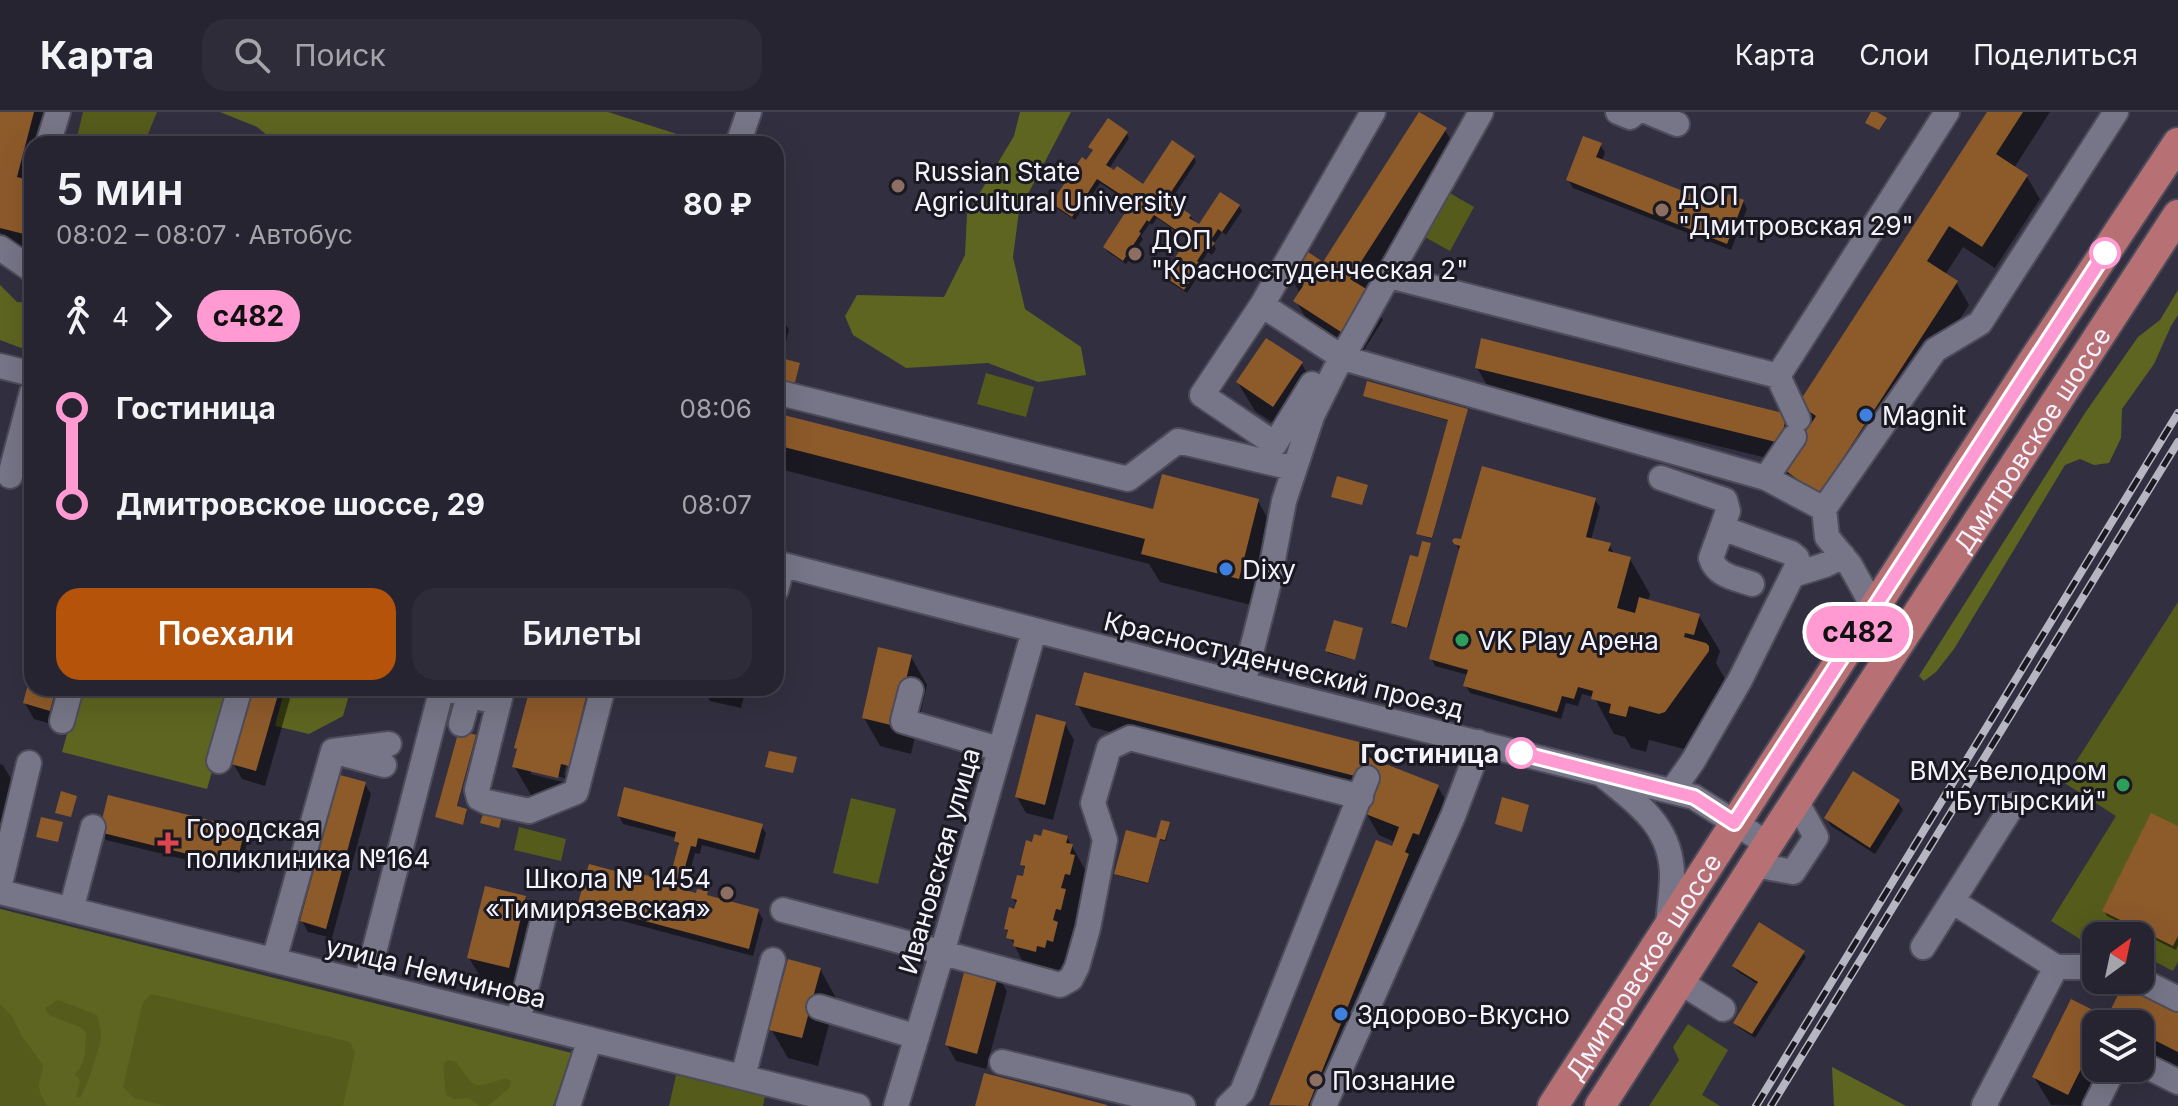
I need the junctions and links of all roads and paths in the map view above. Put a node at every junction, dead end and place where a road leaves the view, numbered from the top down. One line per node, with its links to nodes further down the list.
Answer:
1 (58, 112): 11 (street)
2 (749, 112): 12 (street)
3 (1373, 112): 18 (street)
4 (1481, 112): 17 (street)
5 (1618, 112): 6 (street)
6 (1636, 112)
7 (1648, 112): 10 (street)
8 (1947, 112): 22 (street)
9 (2116, 112): 29 (street)
10 (1677, 124)
11 (50, 136)
12 (741, 136)
13 (2178, 143): 35 (main road, Дмитровское шоссе)
14 (2178, 215): 57 (main road, Дмитровское шоссе)
15 (0, 248): 16 (street)
16 (24, 264)
17 (1389, 276): 19 (street); 22 (street)
18 (1262, 305): 19 (street); 19 (street)
19 (1338, 355): 25 (street); 28 (street)
20 (0, 366): 21 (street)
21 (24, 372)
22 (1778, 376): 28 (street)
23 (784, 394): 25 (street)
24 (24, 423): 26 (street)
25 (1293, 468): 37 (street)
26 (10, 476)
27 (1661, 478): 30 (street)
28 (1766, 478): 29 (street)
29 (1824, 509): 31 (street)
30 (1722, 528): 33 (street); 34 (street)
31 (1843, 556): 33 (street); 35 (street)
32 (784, 565): 36 (street, Красностуденческий проезд)
33 (1793, 575): 53 (street)
34 (1752, 584)
35 (1874, 608): 55 (main road, Дмитровское шоссе)
36 (1034, 631): 37 (street, Красностуденческий проезд); 48 (street, Ивановская улица)
37 (1243, 684): 47 (street, Красностуденческий проезд)
38 (911, 690): 48 (street)
39 (69, 696): 45 (street)
40 (238, 696): 50 (street)
41 (440, 696): 72 (street)
42 (469, 696): 46 (street)
43 (501, 696): 44 (street)
44 (601, 696)
45 (62, 721)
46 (461, 724)
47 (1478, 742): 52 (street, Красностуденческий проезд); 90 (street)
48 (999, 749): 66 (street, Ивановская улица)
49 (387, 755): 67 (street)
50 (219, 761)
51 (29, 763): 58 (street)
52 (1600, 773): 53 (street, Красностуденческий проезд); 64 (street)
53 (1672, 791): 55 (street, Красностуденческий проезд)
54 (2013, 805): 60 (street)
55 (1734, 823): 57 (street, Красностуденческий проезд); 64 (main road, Дмитровское шоссе)
56 (93, 827): 61 (street)
57 (1761, 855): 71 (main road, Дмитровское шоссе)
58 (0, 884)
59 (0, 892): 61 (street, улица Немчинова)
60 (1952, 901): 65 (street); 69 (street)
61 (71, 910): 67 (street, улица Немчинова)
62 (783, 910): 66 (street)
63 (543, 920): 77 (street)
64 (1668, 928): 91 (main road, Дмитровское шоссе)
65 (1923, 947)
66 (942, 953): 78 (street, Ивановская улица); 89 (street)
67 (274, 960): 72 (street, улица Немчинова)
68 (773, 960): 82 (street)
69 (2056, 967): 70 (street); 93 (street)
70 (2082, 967)
71 (1680, 982): 76 (street); 92 (main road, Дмитровское шоссе)
72 (366, 983): 77 (street, улица Немчинова)
73 (2154, 987): 74 (street)
74 (2178, 999)
75 (819, 1007): 78 (street)
76 (1723, 1009)
77 (518, 1021): 79 (street, улица Немчинова)
78 (917, 1037): 87 (street, Ивановская улица)
79 (590, 1039): 82 (street, улица Немчинова); 85 (street)
80 (1002, 1062): 88 (street)
81 (2154, 1070): 84 (street)
82 (743, 1077): 86 (street, улица Немчинова)
83 (2107, 1082): 94 (street)
84 (2178, 1082)
85 (568, 1106)
86 (858, 1106)
87 (896, 1106)
88 (1183, 1106)
89 (1228, 1106)
90 (1324, 1106)
91 (1553, 1106)
92 (1600, 1106)
93 (1986, 1106)
94 (2095, 1106)

